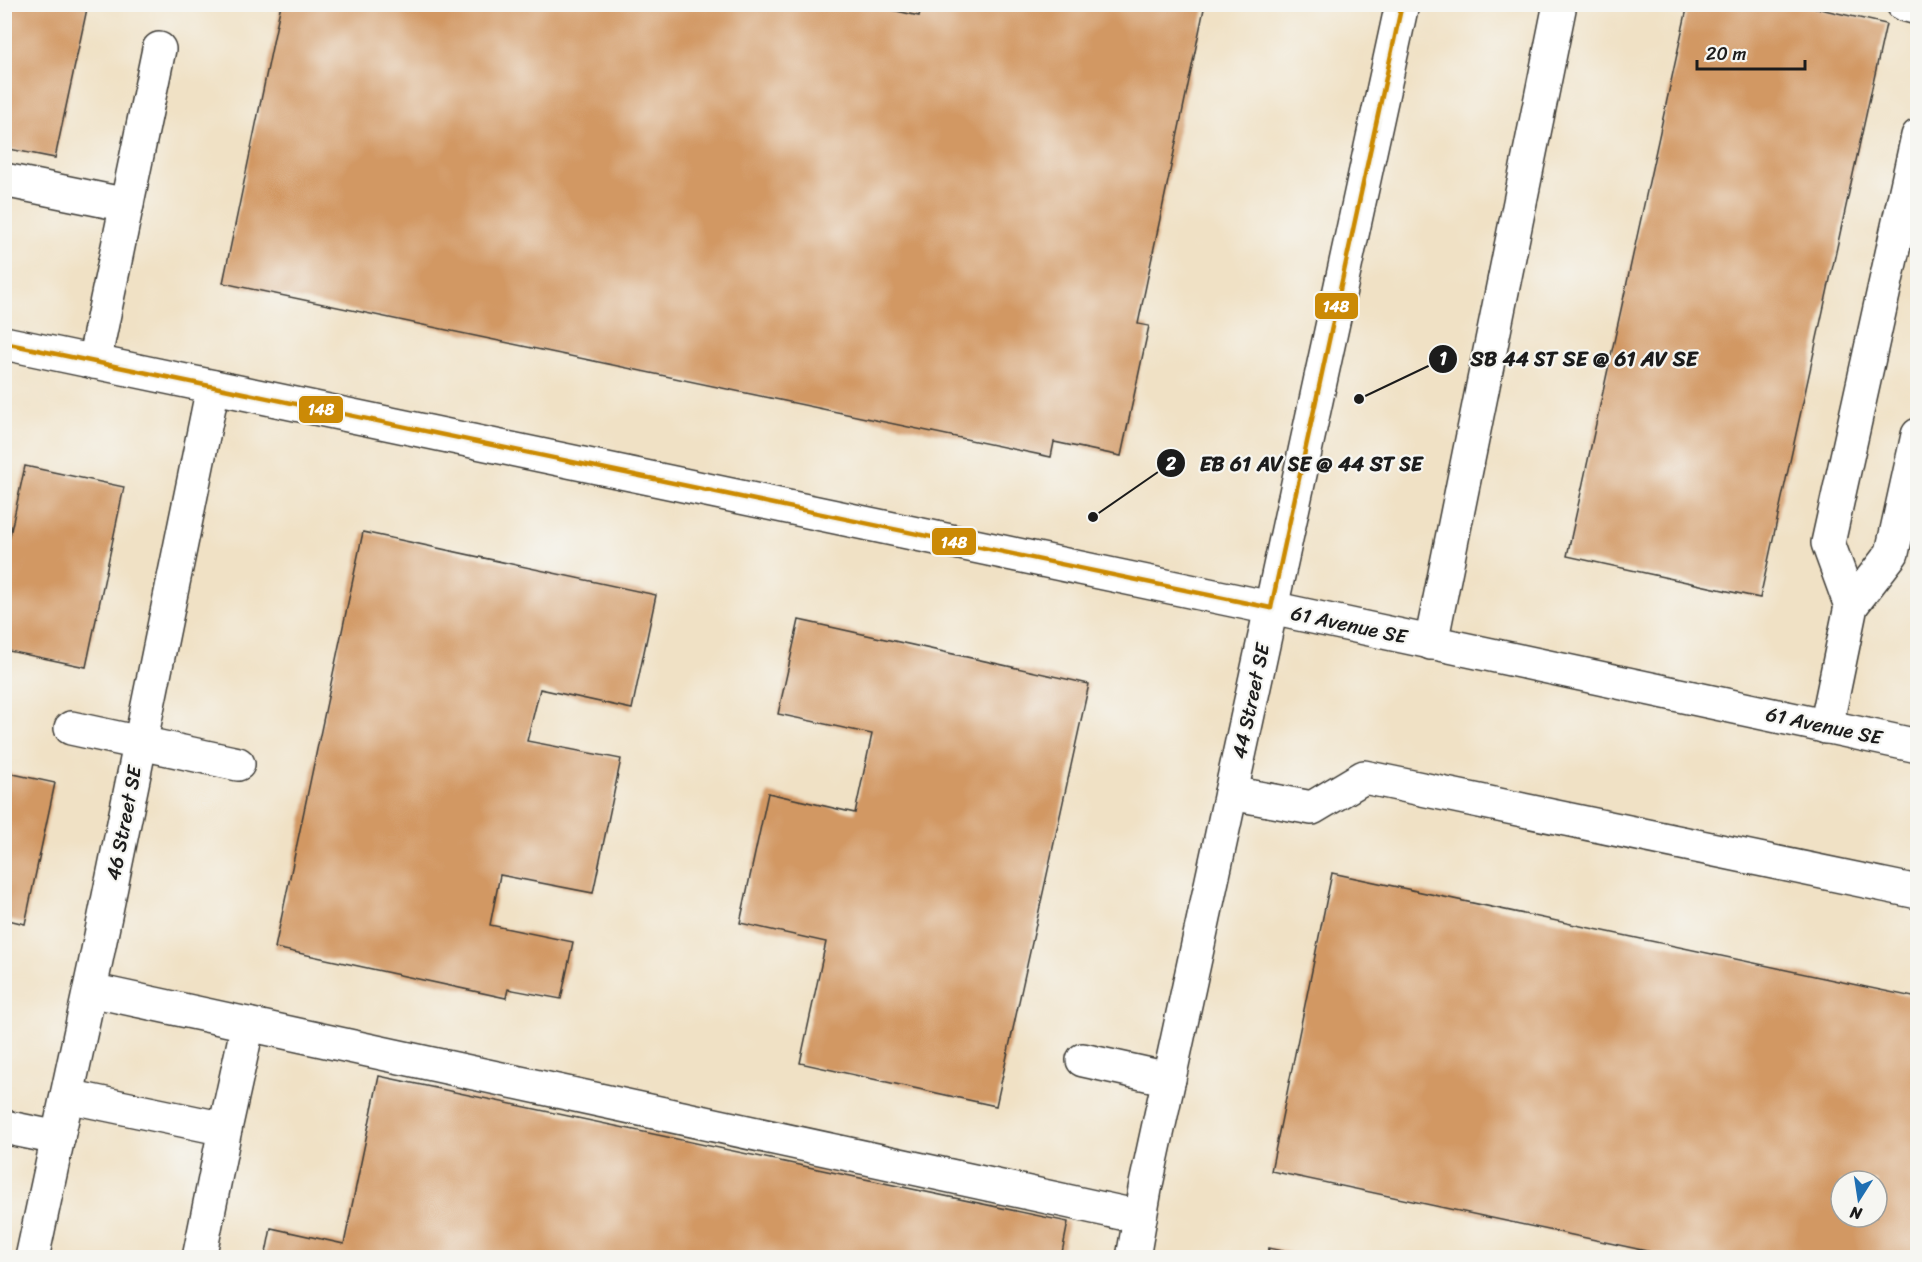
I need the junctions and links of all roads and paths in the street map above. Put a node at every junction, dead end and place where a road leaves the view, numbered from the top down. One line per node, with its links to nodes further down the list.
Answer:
1 (1402, 4): 14 (street, 44 Street SE)
2 (1560, 4): 15 (street)
3 (1903, 4): 4 (street)
4 (1917, 8)
5 (159, 49): 8 (street)
6 (1917, 136): 13 (street)
7 (4, 180): 8 (street)
8 (127, 205): 10 (street)
9 (4, 343): 10 (street, 61 Avenue SE)
10 (94, 362): 11 (street, 61 Avenue SE)
11 (213, 387): 14 (street, 61 Avenue SE); 18 (street, 46 Street SE)
12 (1917, 435): 13 (street)
13 (1851, 606): 16 (street)
14 (1271, 608): 15 (street, 61 Avenue SE); 21 (street, 44 Street SE)
15 (1431, 643): 16 (street, 61 Avenue SE)
16 (1826, 727): 19 (street, 61 Avenue SE)
17 (71, 728): 18 (street)
18 (140, 742): 20 (street); 23 (street, 46 Street SE)
19 (1917, 746)
20 (238, 764)
21 (1231, 793): 22 (street); 26 (street, 44 Street SE)
22 (1917, 892)
23 (90, 990): 24 (street); 27 (street, 46 Street SE)
24 (248, 1024): 29 (street); 31 (street)
25 (1083, 1060): 26 (street)
26 (1169, 1079): 31 (street, 44 Street SE)
27 (67, 1096): 29 (street); 30 (street, 46 Street SE)
28 (4, 1127): 30 (street)
29 (225, 1129): 33 (street)
30 (58, 1138): 32 (street, 46 Street SE)
31 (1140, 1217): 34 (street, 44 Street SE)
32 (32, 1257)
33 (199, 1257)
34 (1133, 1257)

